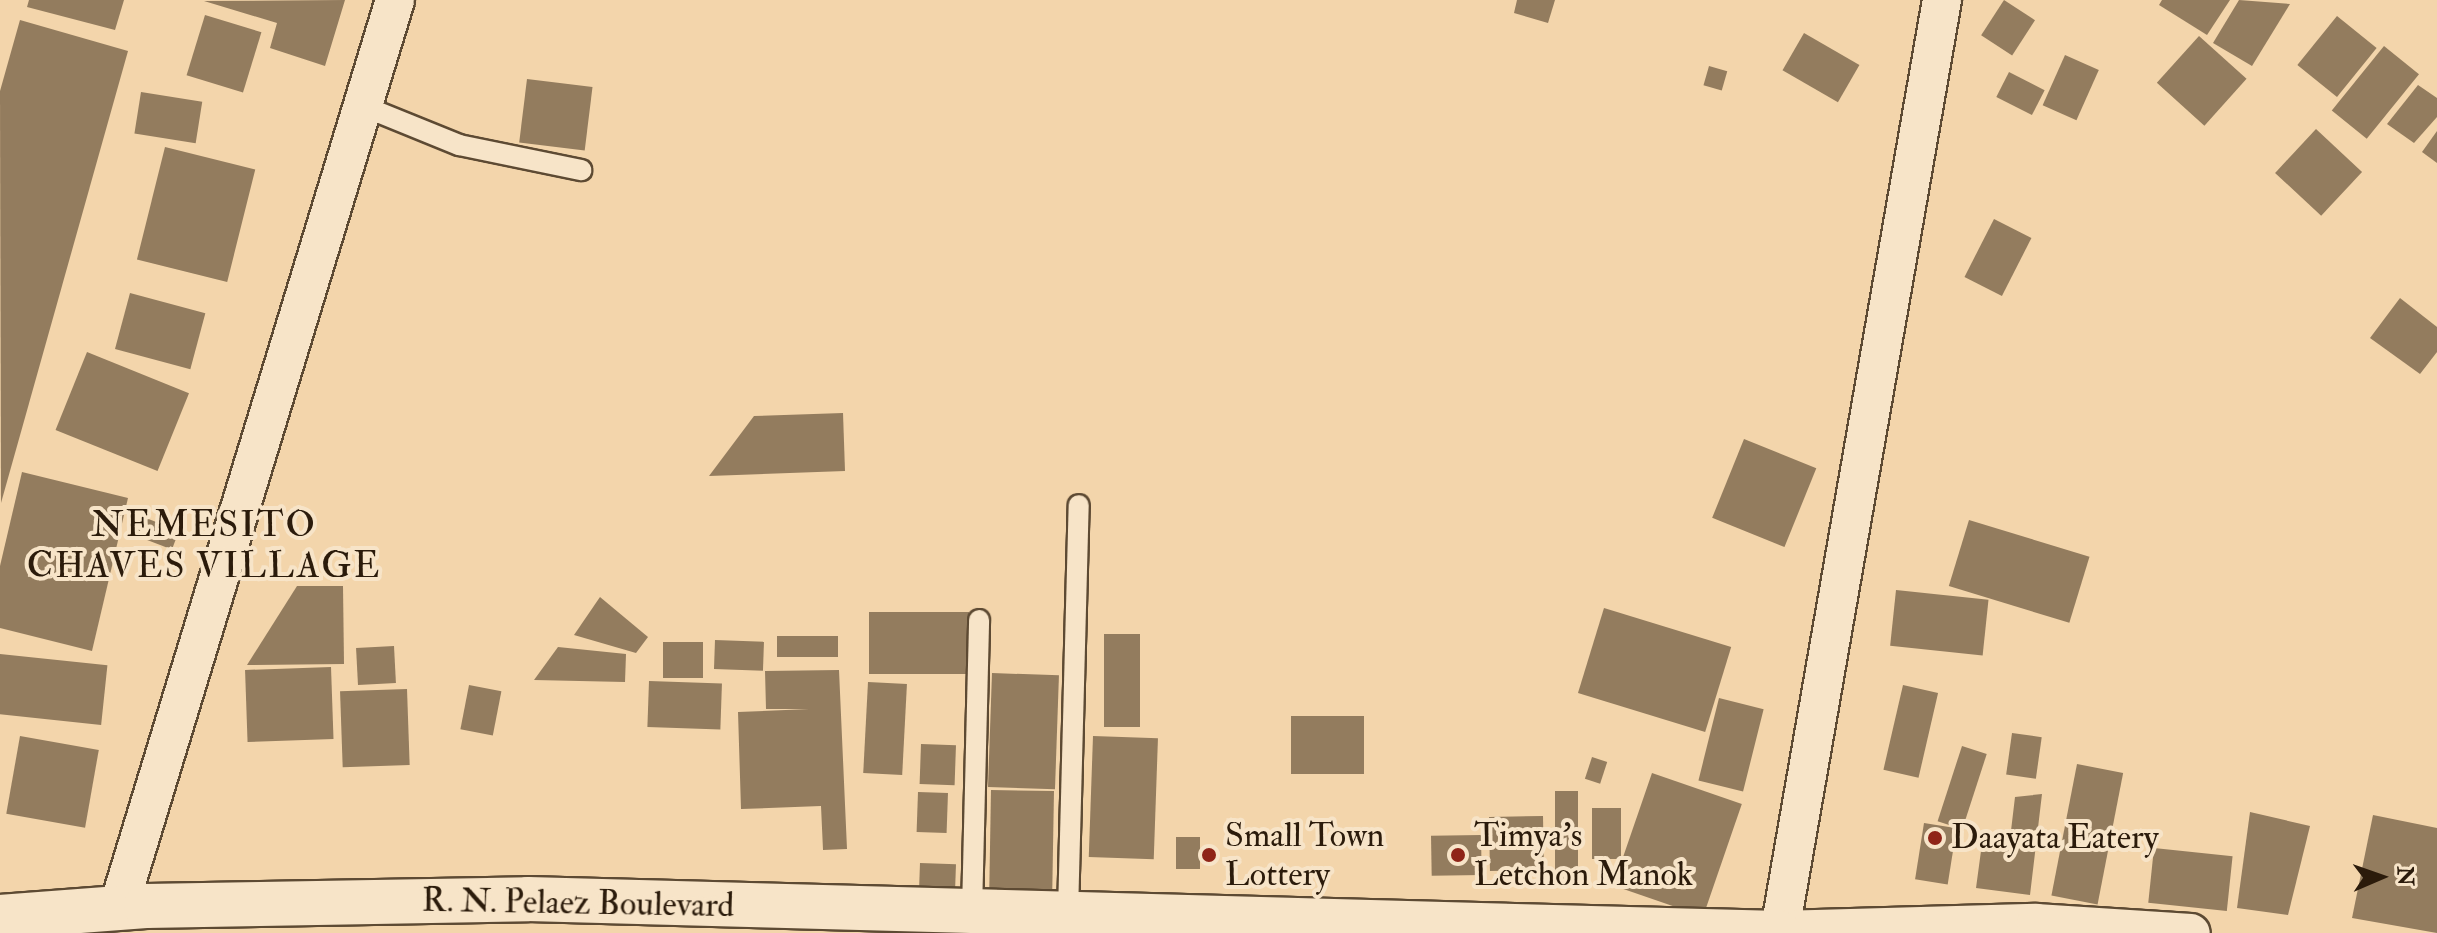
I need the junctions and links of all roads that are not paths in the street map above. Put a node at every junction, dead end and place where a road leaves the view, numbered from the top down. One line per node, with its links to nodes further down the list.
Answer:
1 (395, 0): 3 (street)
2 (1942, 0): 14 (street)
3 (363, 106): 4 (lane); 7 (street)
4 (581, 170)
5 (1079, 505): 11 (lane)
6 (979, 620): 8 (lane)
7 (118, 909): 9 (street, R. N. Pelaez Boulevard); 10 (street, R. N. Pelaez Boulevard)
8 (972, 911): 10 (street, R. N. Pelaez Boulevard); 11 (street, R. N. Pelaez Boulevard)
9 (0, 917)
10 (795, 920)
11 (1046, 920): 12 (street, R. N. Pelaez Boulevard)
12 (1186, 924): 13 (street, R. N. Pelaez Boulevard)
13 (1417, 928): 14 (street, R. N. Pelaez Boulevard)
14 (1780, 932): 15 (street)
15 (2191, 933)

